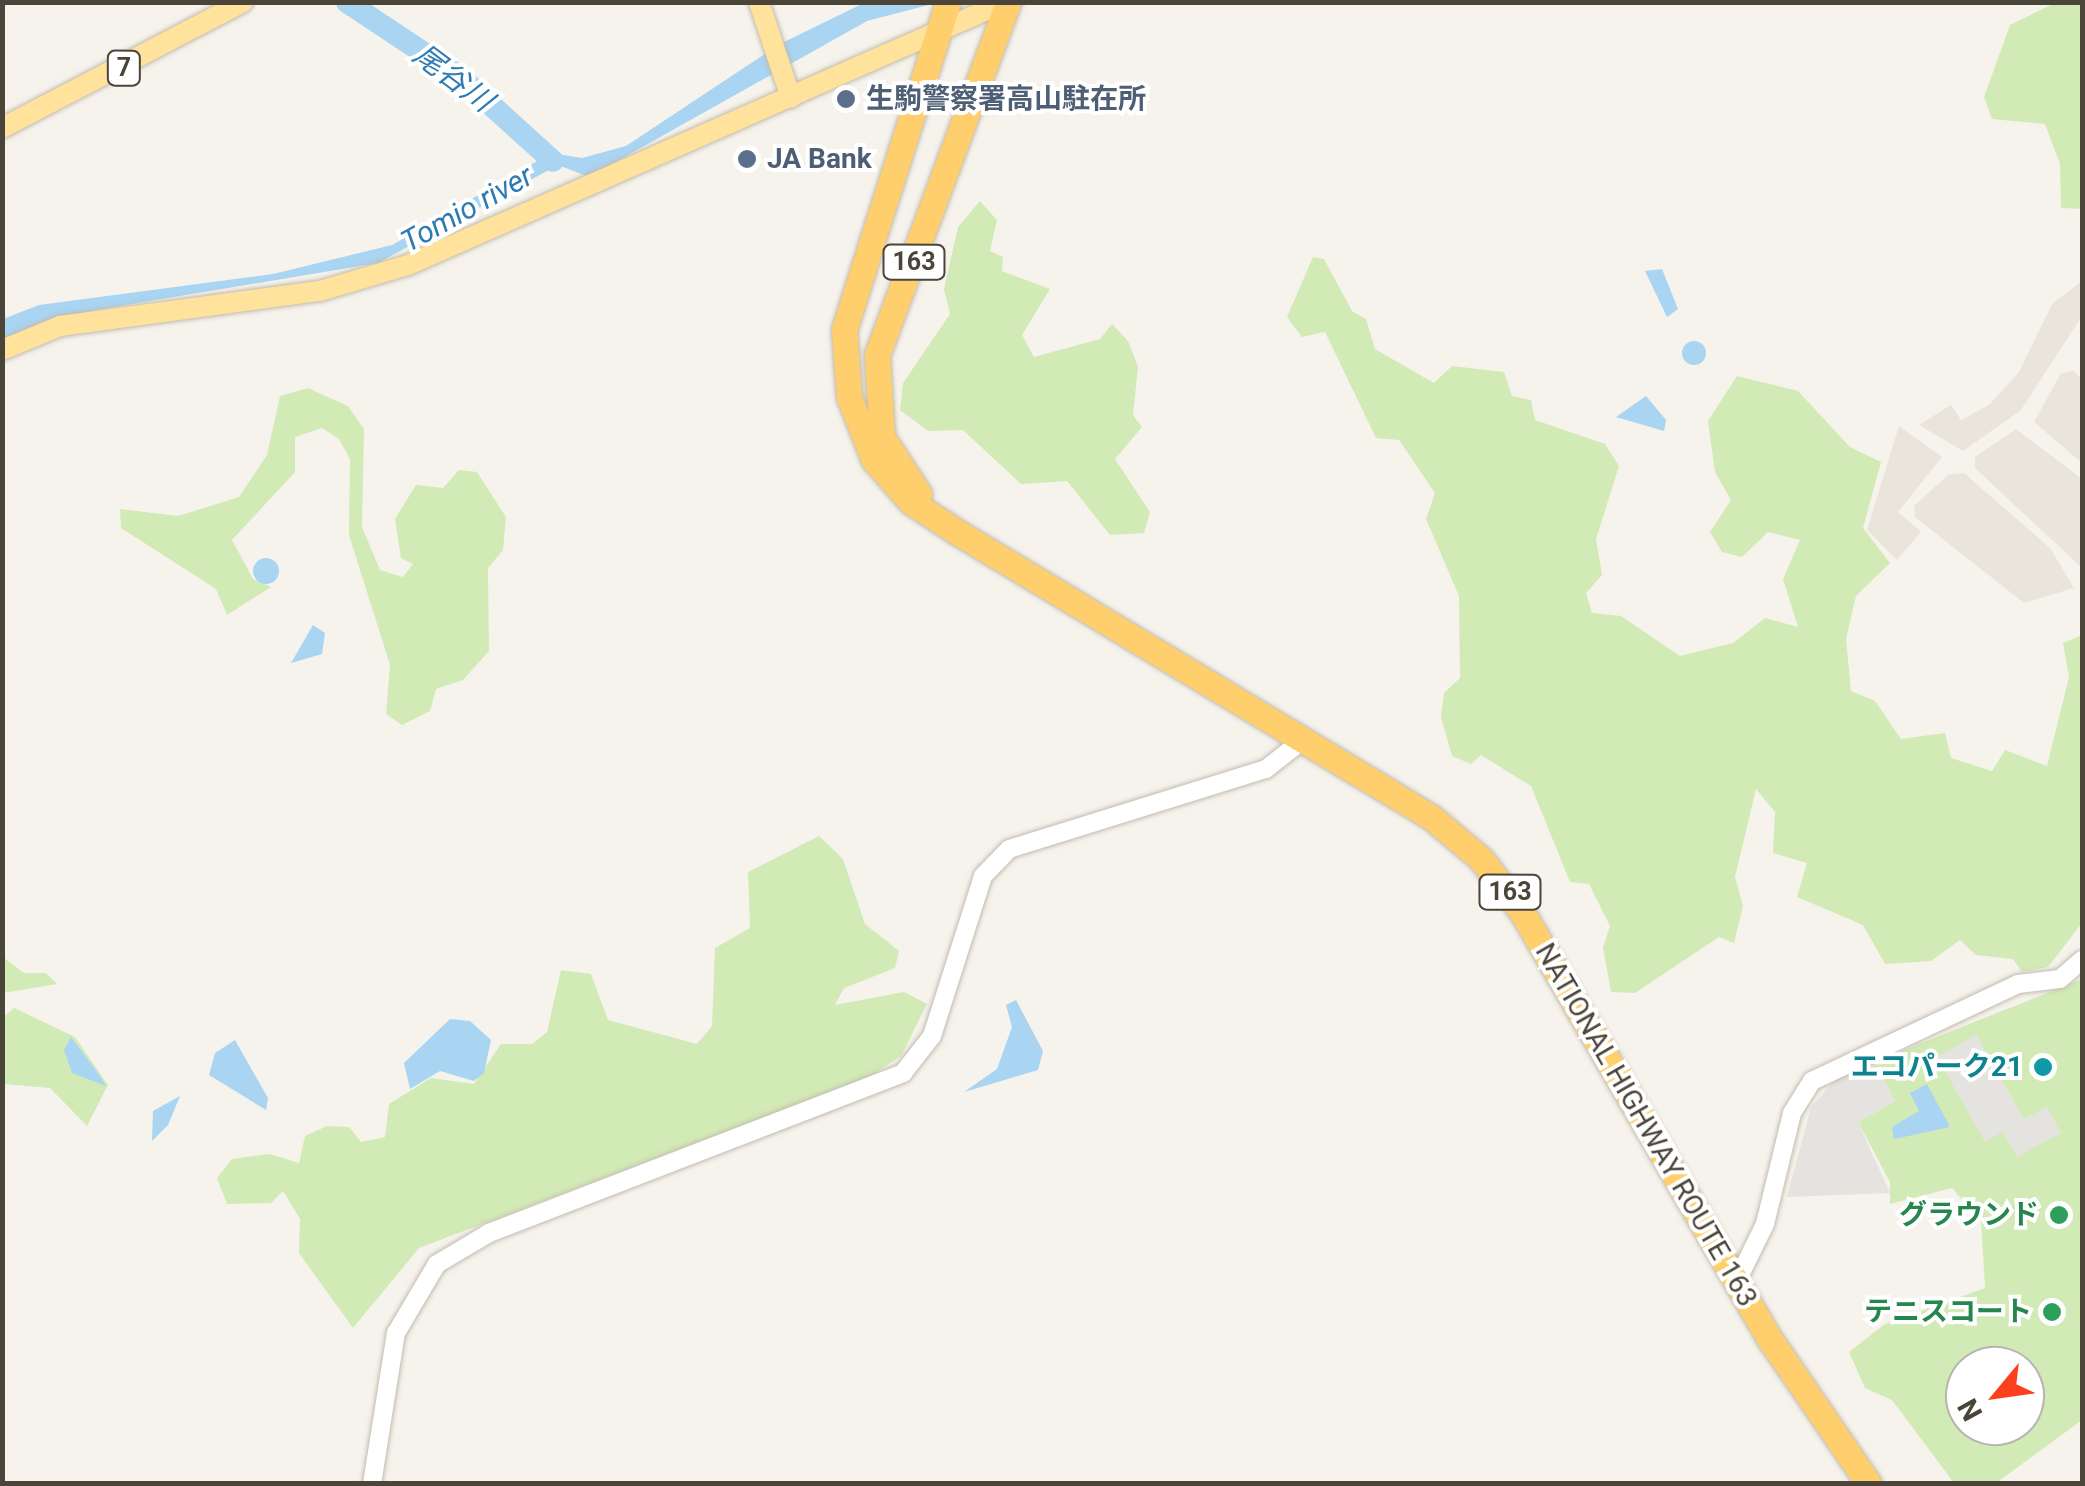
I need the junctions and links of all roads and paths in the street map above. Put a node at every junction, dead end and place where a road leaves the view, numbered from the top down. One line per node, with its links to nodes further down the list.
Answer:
1 (243, 2): 8 (main road, 7)
2 (759, 2): 7 (main road)
3 (1007, 2): 4 (main road); 10 (highway, NATIONAL HIGHWAY ROUTE 163 / 163)
4 (944, 15): 5 (main road); 6 (highway, NATIONAL HIGHWAY ROUTE 163 / 163)
5 (895, 51): 6 (main road); 7 (main road)
6 (925, 80): 10 (highway, NATIONAL HIGHWAY ROUTE 163 / 163)
7 (787, 88): 9 (main road)
8 (2, 128)
9 (2, 350)
10 (932, 515): 11 (highway, NATIONAL HIGHWAY ROUTE 163 / 163)
11 (1299, 743): 13 (highway, NATIONAL HIGHWAY ROUTE 163 / 163); 14 (street)
12 (2082, 960): 13 (street)
13 (1737, 1282): 15 (highway, NATIONAL HIGHWAY ROUTE 163 / 163)
14 (372, 1484)
15 (1869, 1484)

